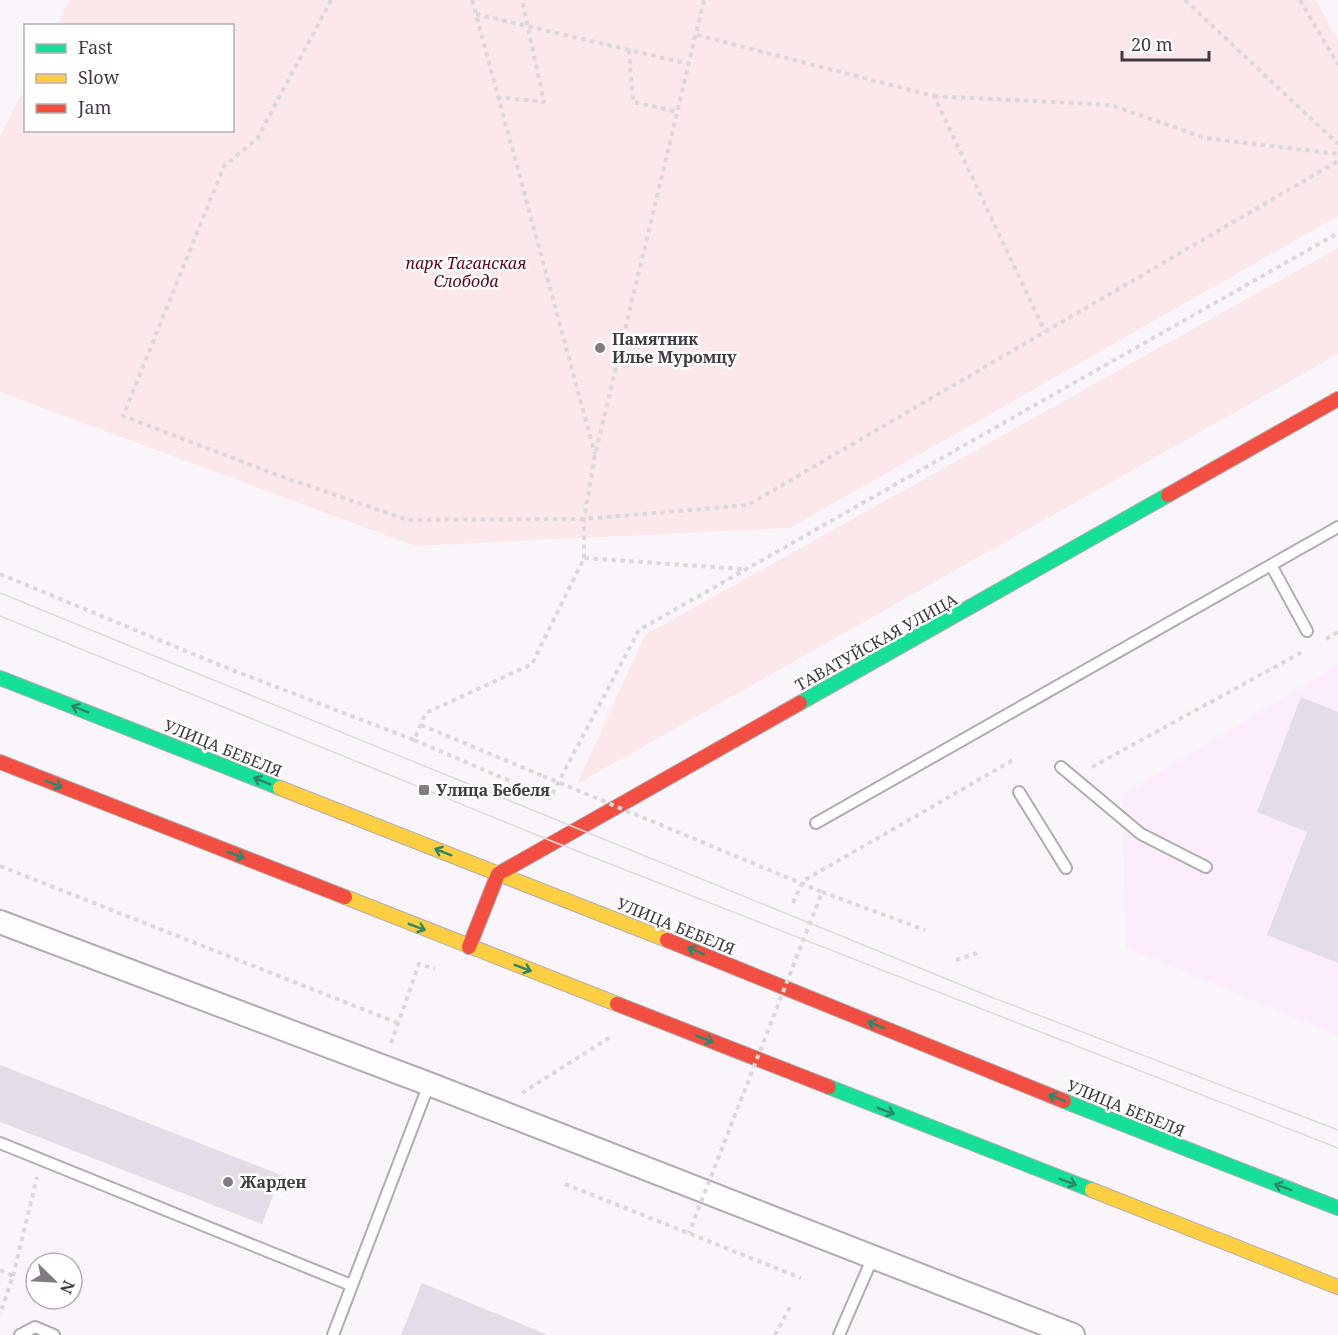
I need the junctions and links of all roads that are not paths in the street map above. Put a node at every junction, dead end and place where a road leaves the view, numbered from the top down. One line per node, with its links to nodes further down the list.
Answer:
1 (1338, 399): 12 (main road, ТАВАТУЙСКАЯ УЛИЦА)
2 (1338, 527): 3 (lane)
3 (1270, 565): 4 (lane); 9 (lane)
4 (1306, 631)
5 (0, 678): 12 (main road, УЛИЦА БЕБЕЛЯ, one-way to 5)
6 (0, 762): 14 (main road, one-way to 14)
7 (1061, 767): 10 (lane)
8 (1019, 792): 11 (lane)
9 (816, 823)
10 (1206, 867)
11 (1066, 868)
12 (498, 874): 14 (main road); 17 (main road, УЛИЦА БЕБЕЛЯ, one-way to 12)
13 (0, 922): 15 (street)
14 (469, 947): 20 (main road, one-way to 20)
15 (429, 1084): 18 (street); 19 (lane)
16 (0, 1143): 19 (lane)
17 (1338, 1208)
18 (873, 1257): 24 (lane); 25 (street)
19 (351, 1285): 23 (lane)
20 (1338, 1287)
21 (20, 1335): 22 (lane)
22 (54, 1335)
23 (333, 1335)
24 (838, 1335)
25 (1073, 1335)

